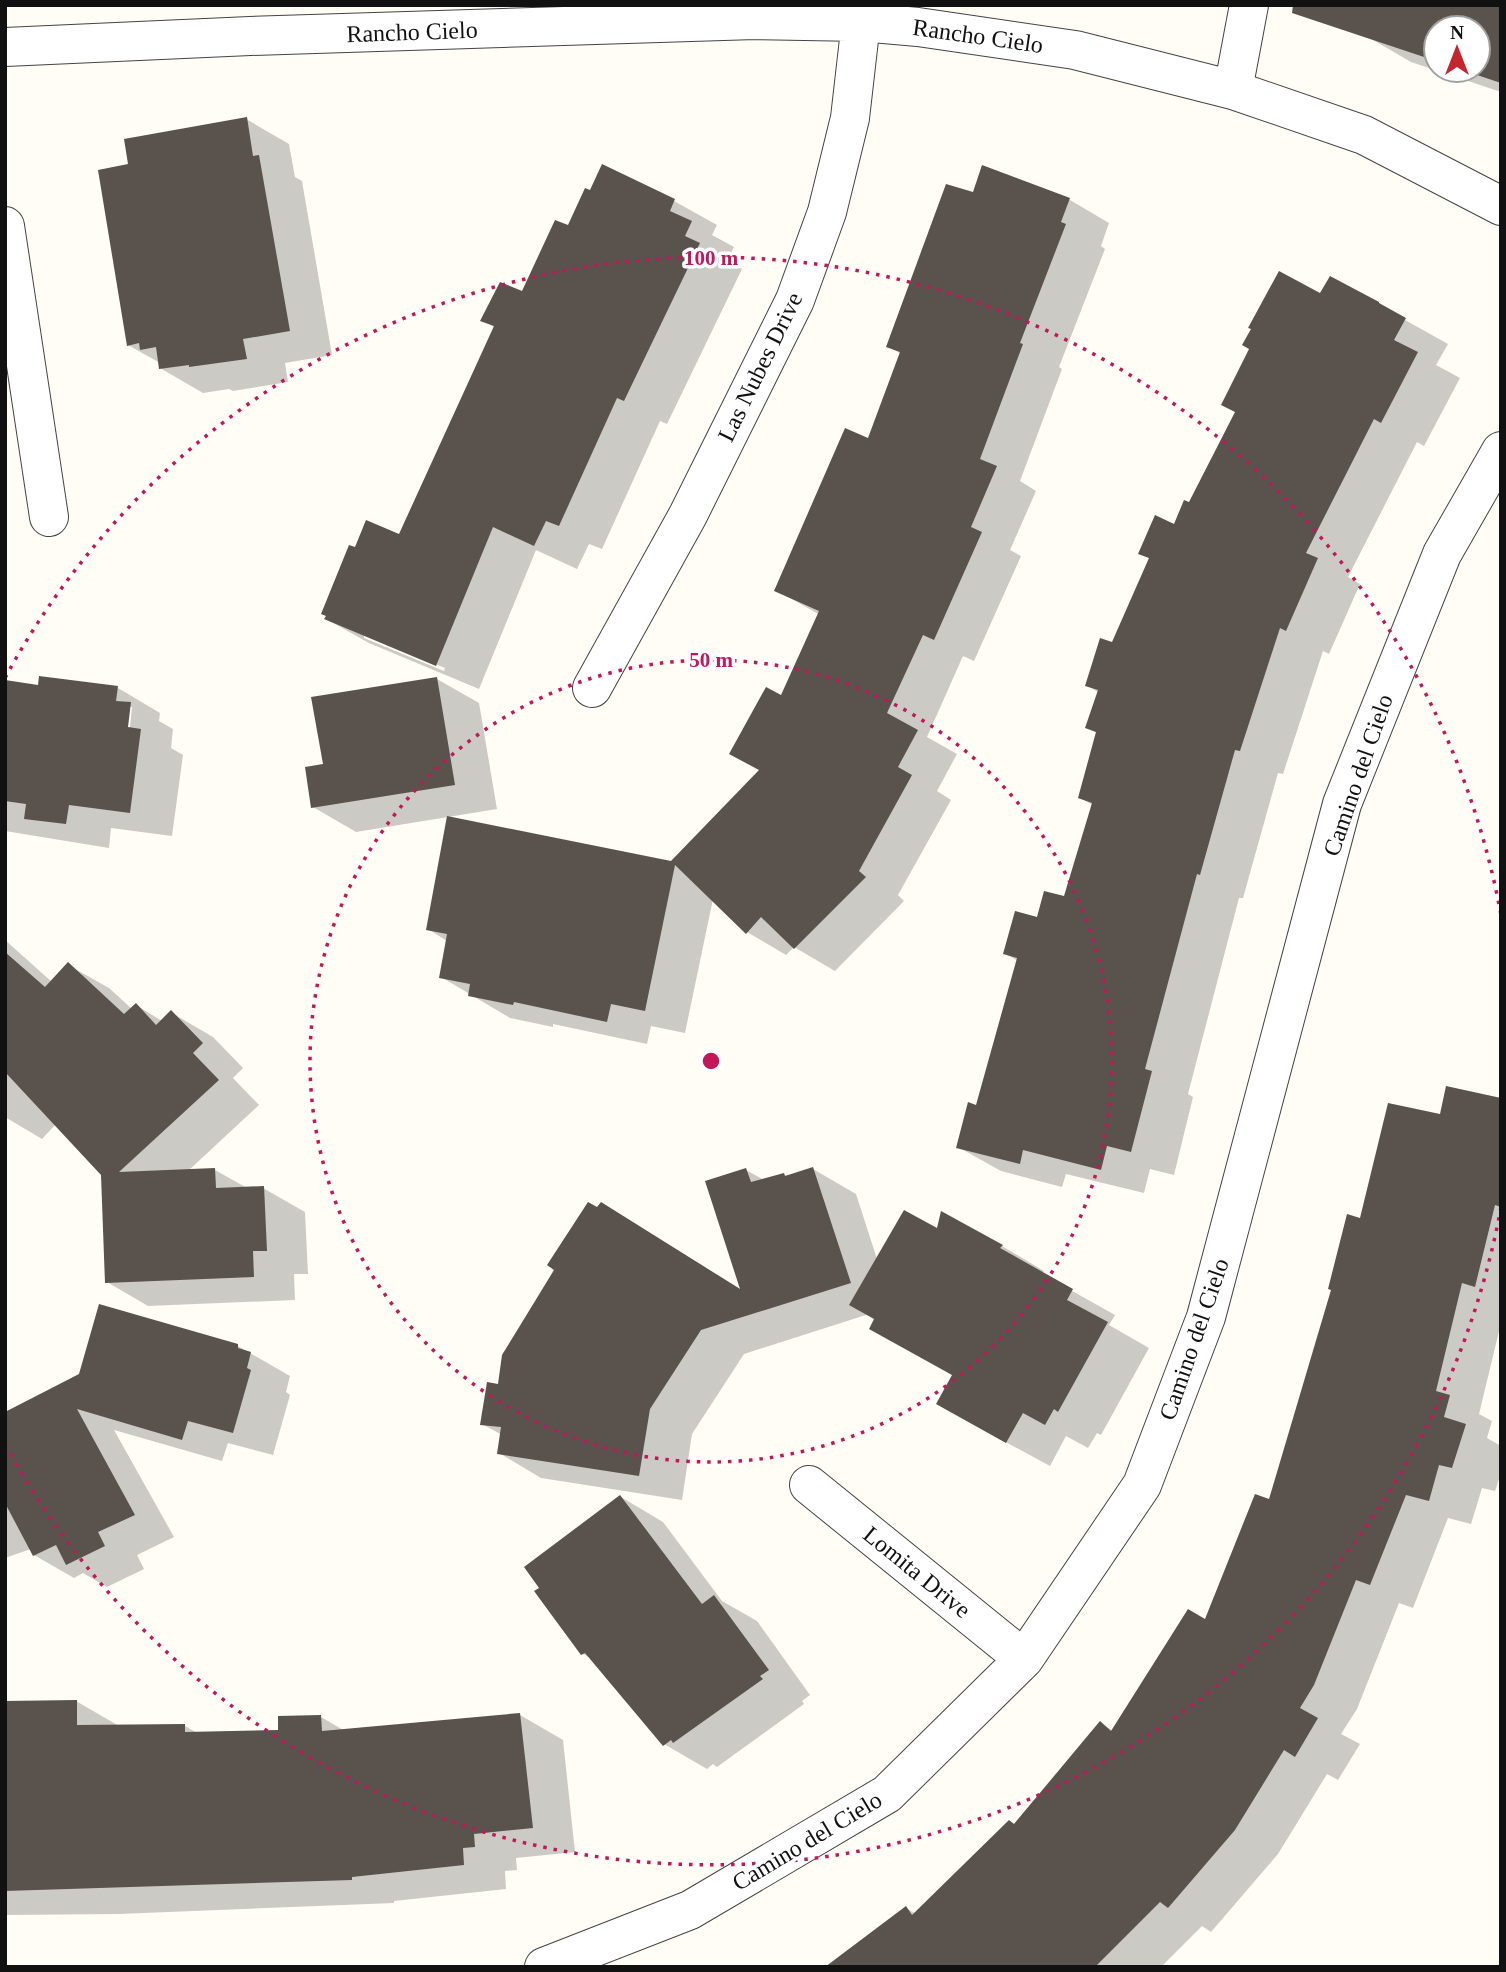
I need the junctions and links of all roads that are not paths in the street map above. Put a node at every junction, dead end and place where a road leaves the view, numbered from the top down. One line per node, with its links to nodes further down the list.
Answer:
1 (1249, 5): 5 (street)
2 (482, 18): 3 (street, Rancho Cielo); 4 (street, Rancho Cielo)
3 (861, 22): 5 (street, Rancho Cielo); 10 (street, Las Nubes Drive)
4 (5, 47)
5 (1233, 90): 6 (street, Rancho Cielo)
6 (1501, 206)
7 (5, 226): 9 (street)
8 (1501, 451): 12 (street, Camino del Cielo)
9 (49, 517)
10 (592, 688)
11 (809, 1485): 12 (street, Lomita Drive)
12 (1024, 1659): 13 (street, Camino del Cielo)
13 (544, 1967)

